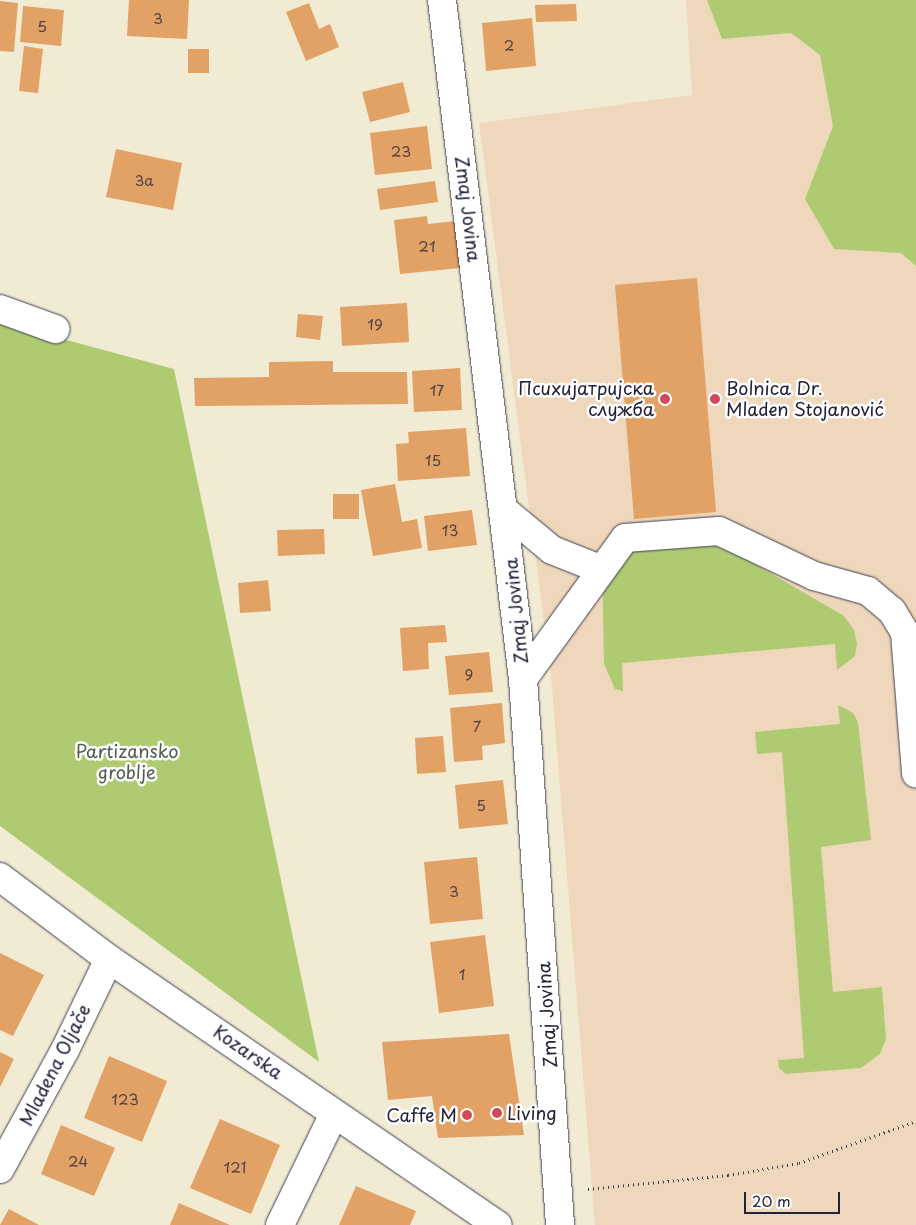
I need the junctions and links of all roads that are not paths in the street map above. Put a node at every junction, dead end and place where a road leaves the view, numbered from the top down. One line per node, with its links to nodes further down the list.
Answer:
1 (442, 0): 4 (street, Zmaj Jovina)
2 (0, 309): 3 (street)
3 (55, 329)
4 (505, 511): 5 (street); 6 (street, Zmaj Jovina)
5 (600, 569): 6 (street); 7 (street)
6 (523, 679): 14 (street, Zmaj Jovina)
7 (916, 774)
8 (0, 877): 9 (street, Kozarska)
9 (109, 959): 10 (street, Kozarska); 11 (street, Mladena Oljače)
10 (334, 1114): 12 (street); 13 (street, Kozarska)
11 (0, 1169)
12 (280, 1225)
13 (498, 1225)
14 (560, 1225)

